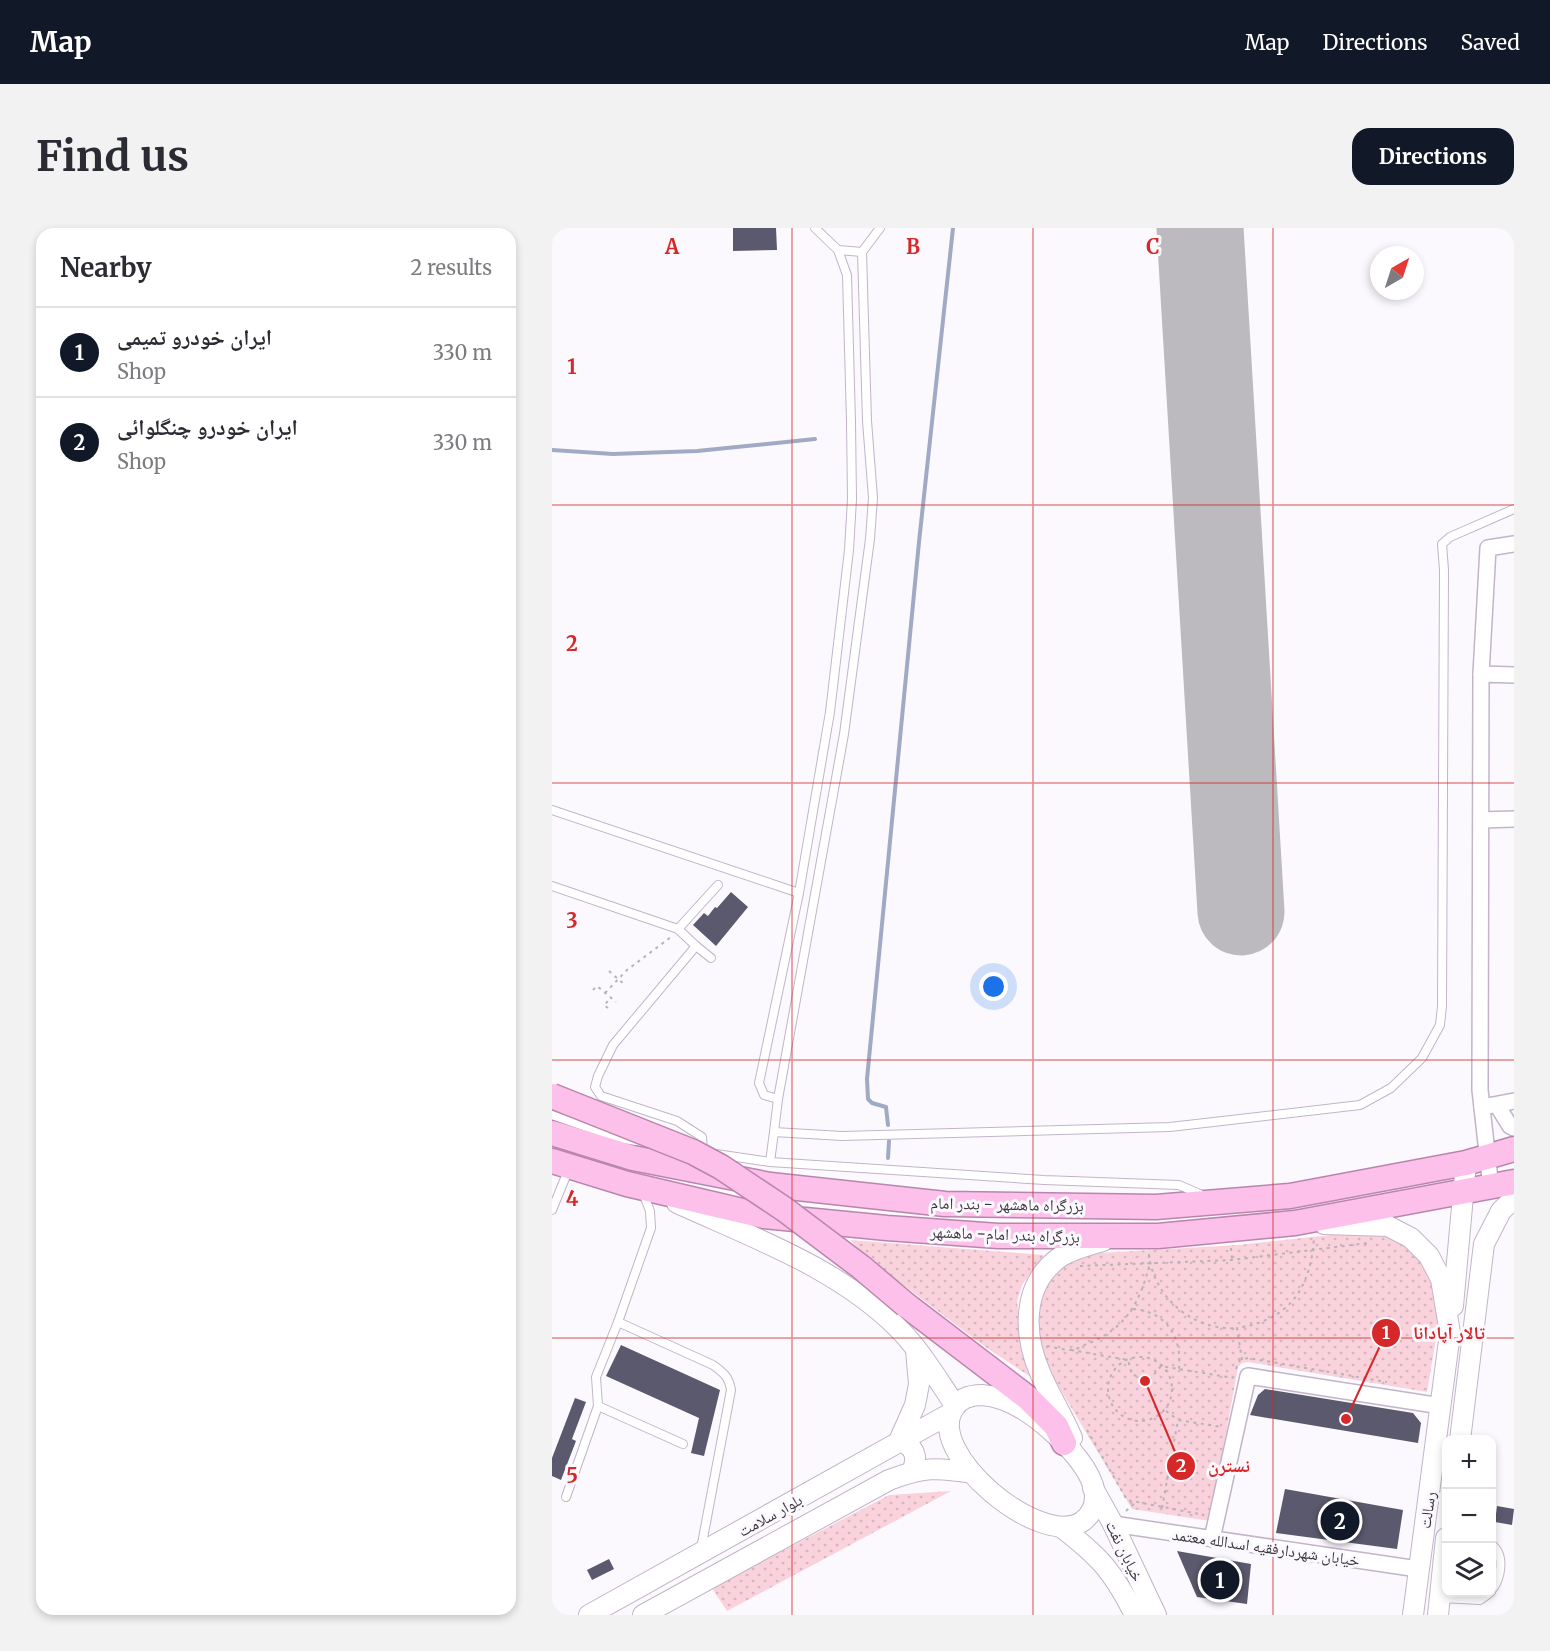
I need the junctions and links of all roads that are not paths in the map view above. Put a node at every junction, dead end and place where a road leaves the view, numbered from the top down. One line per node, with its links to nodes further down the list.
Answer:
1 (815, 228): 3 (lane)
2 (880, 228): 4 (lane)
3 (838, 250): 4 (lane); 14 (lane)
4 (862, 252): 19 (lane)
5 (1514, 509): 24 (lane)
6 (1514, 544): 7 (street)
7 (1481, 674): 8 (street); 11 (street)
8 (1514, 675)
9 (552, 810): 14 (lane)
10 (1514, 819): 11 (street)
11 (1481, 820): 21 (street)
12 (718, 885): 15 (lane)
13 (552, 886): 15 (lane)
14 (799, 893): 19 (lane)
15 (678, 930): 16 (lane)
16 (696, 946): 17 (lane); 27 (lane)
17 (711, 958)
18 (552, 1096): 49 (highway, bridge)
19 (774, 1098): 24 (lane)
20 (1514, 1101): 21 (street)
21 (1489, 1106): 23 (street); 28 (street)
22 (552, 1115): 27 (lane)
23 (1514, 1128)
24 (774, 1132): 29 (lane)
25 (552, 1133): 36 (highway, بزرگراه ماهشهر - بندر امام)
26 (1514, 1149): 28 (highway, بزرگراه ماهشهر - بندر امام)
27 (703, 1151): 29 (lane)
28 (1477, 1160): 33 (street); 34 (main road, رسالت); 36 (highway, بزرگراه ماهشهر - بندر امام)
29 (770, 1162): 36 (lane)
30 (561, 1164): 32 (highway, بزرگراه بندر امام- ماهشهر); 37 (lane)
31 (1514, 1182): 33 (highway, بزرگراه بندر امام- ماهشهر)
32 (641, 1187): 39 (highway, بزرگراه بندر امام- ماهشهر); 41 (lane); 43 (main road)
33 (1491, 1188): 34 (highway, بزرگراه بندر امام- ماهشهر); 40 (main road)
34 (1463, 1193): 38 (highway, بزرگراه بندر امام- ماهشهر); 42 (main road, رسالت)
35 (1514, 1198): 40 (main road)
36 (1216, 1202)
37 (552, 1210)
38 (1305, 1224): 39 (highway, بزرگراه بندر امام- ماهشهر); 42 (main road, رسالت)
39 (1124, 1235): 51 (main road, خیابان نفت)
40 (1484, 1244): 47 (main road)
41 (618, 1322): 44 (lane); 61 (lane)
42 (1450, 1333): 45 (main road, رسالت)
43 (916, 1350): 46 (main road); 48 (main road)
44 (598, 1406): 50 (lane); 55 (lane)
45 (1441, 1406): 58 (street); 62 (main road, رسالت)
46 (953, 1409): 48 (main road, بلوار سلامت); 49 (main road, بلوار سلامت); 53 (main road)
47 (1461, 1435)
48 (899, 1442): 52 (main road); 61 (main road, بلوار سلامت)
49 (1064, 1443): 51 (main road, بلوار سلامت)
50 (683, 1444)
51 (1083, 1465): 54 (main road, خیابان نفت)
52 (912, 1471): 53 (main road, بلوار سلامت); 67 (main road, بلوار سلامت)
53 (972, 1473): 57 (main road)
54 (1093, 1488): 56 (main road, خیابان نفت); 57 (main road)
55 (566, 1497)
56 (1113, 1524): 58 (street, خیابان شهردارفقیه اسدالله معتمد); 69 (main road, خیابان نفت)
57 (1061, 1527): 68 (main road, خیابان نفت)
58 (1212, 1539): 62 (street, خیابان شهردارفقیه اسدالله معتمد)
59 (1445, 1543): 65 (main road, رسالت)
60 (1496, 1548): 63 (lane)
61 (700, 1553): 66 (main road, بلوار سلامت)
62 (1418, 1569): 70 (main road, رسالت)
63 (1496, 1586)
64 (1484, 1597): 65 (lane)
65 (1439, 1606)
66 (589, 1615)
67 (643, 1615)
68 (1135, 1615)
69 (1156, 1615)
70 (1413, 1615)

